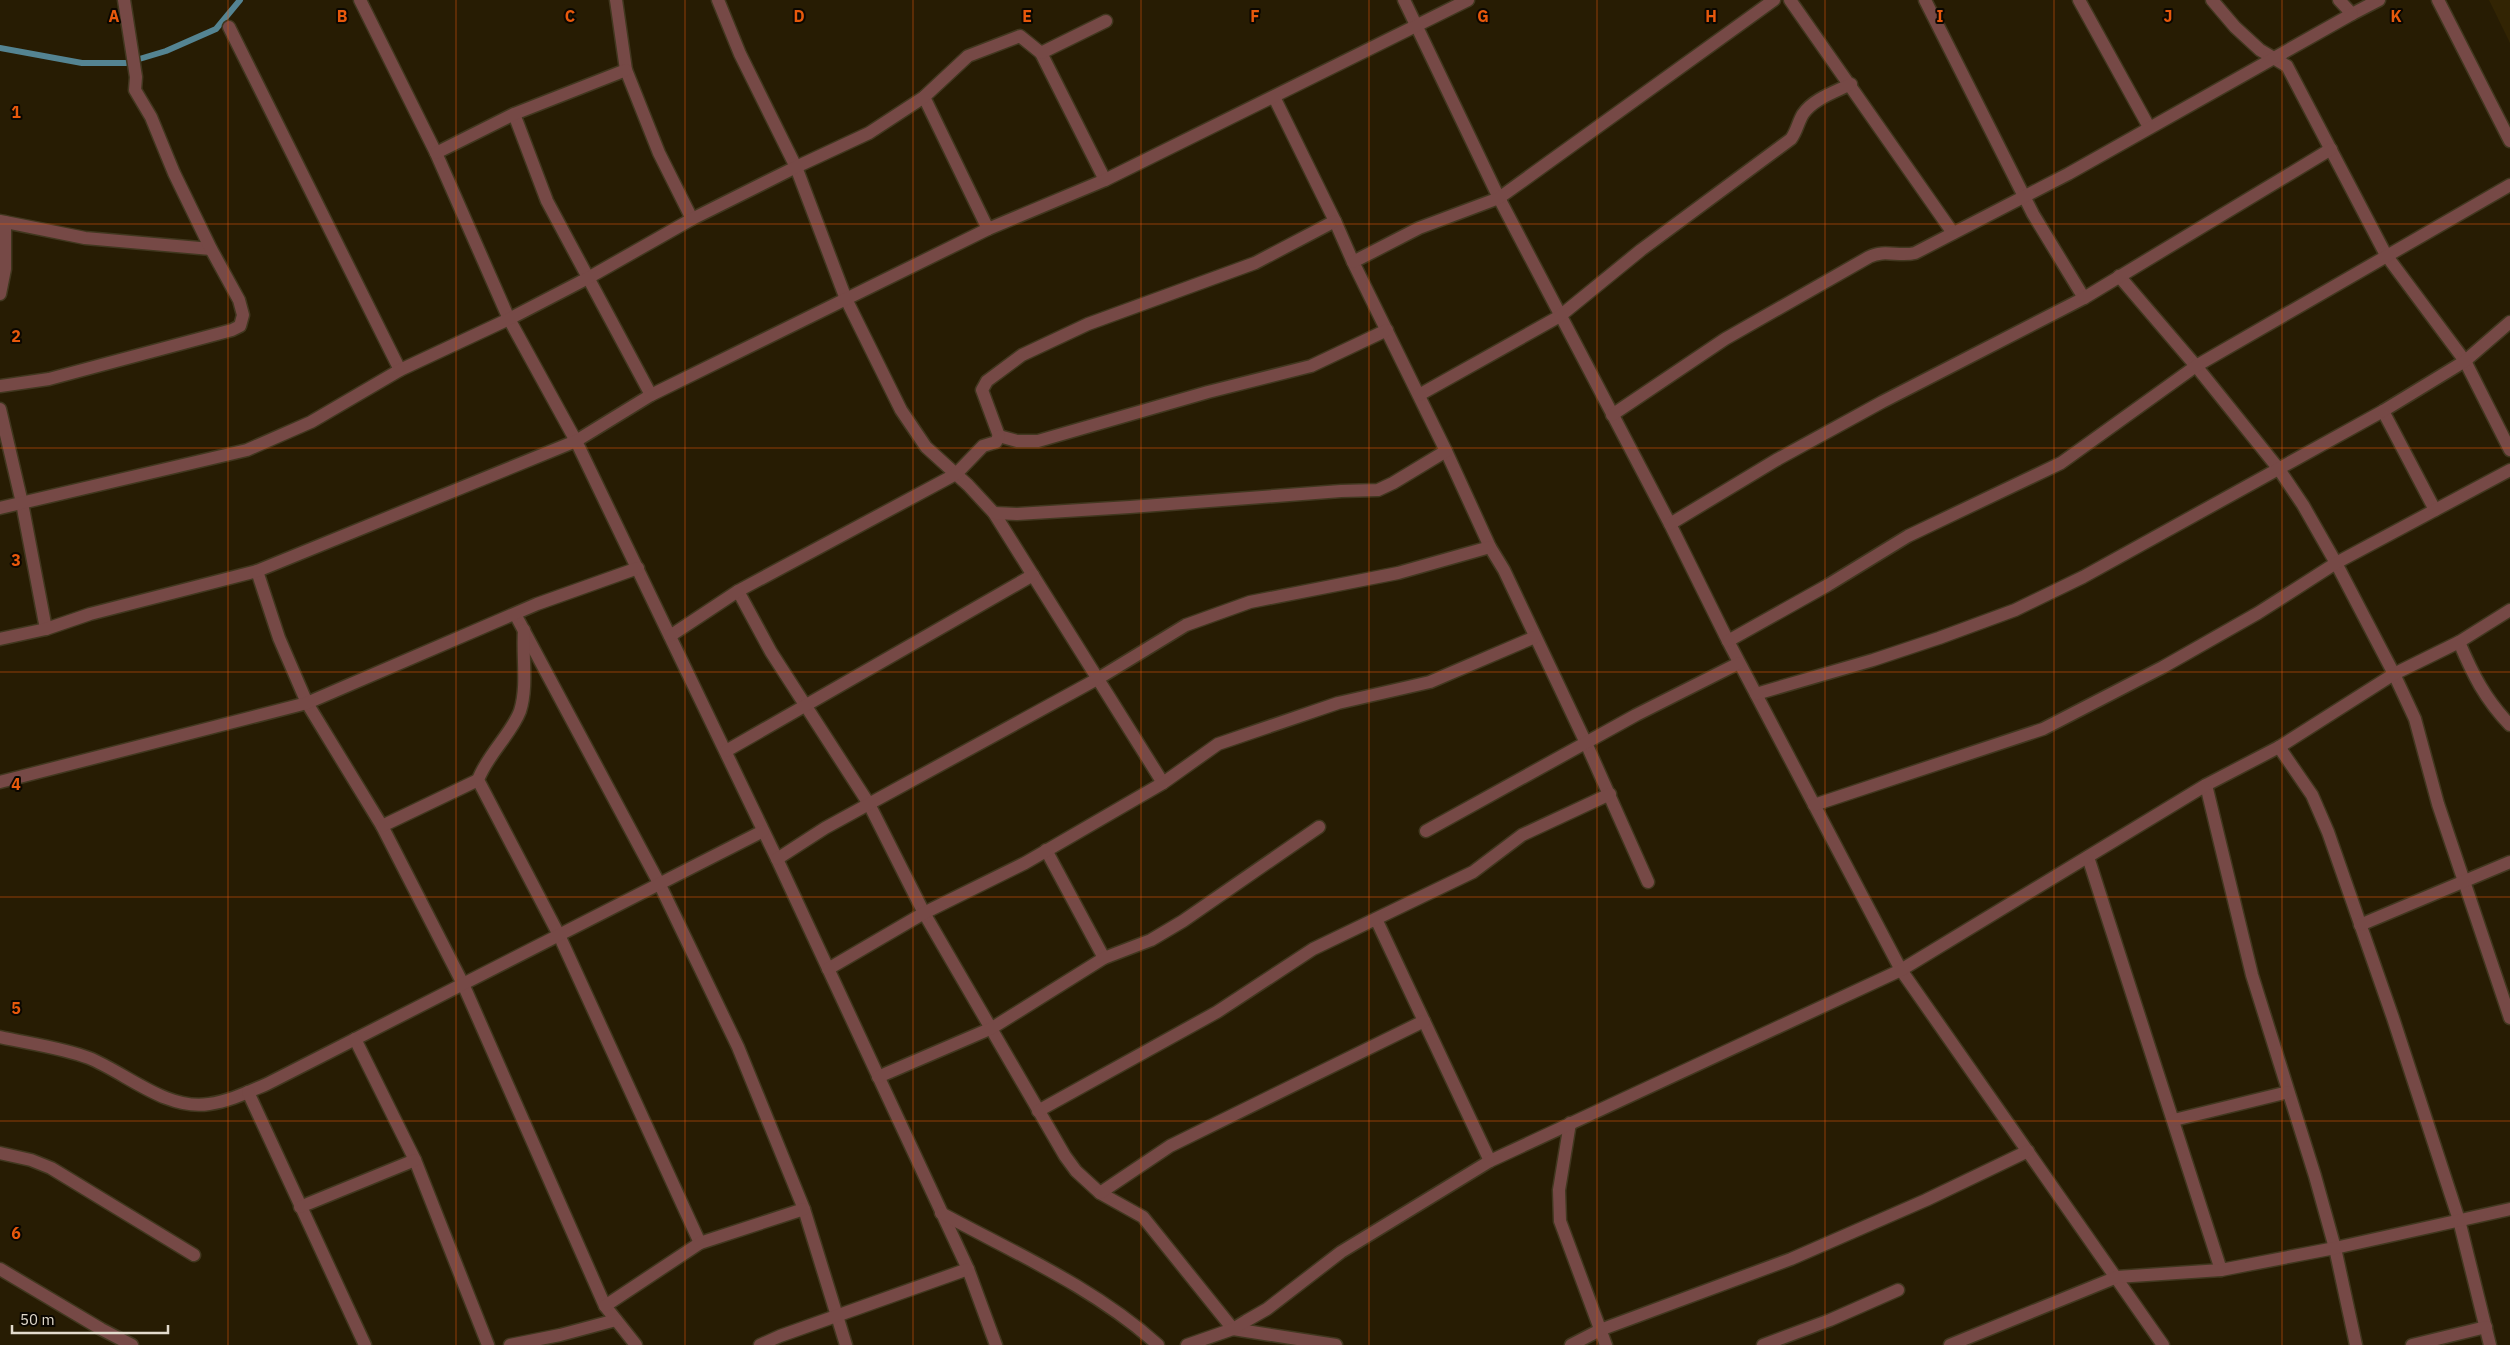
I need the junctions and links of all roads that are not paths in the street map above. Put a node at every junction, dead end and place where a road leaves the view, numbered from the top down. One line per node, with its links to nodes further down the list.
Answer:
1 (124, 0): 40 (street)
2 (360, 0): 29 (street)
3 (616, 0): 21 (street)
4 (718, 0): 30 (street)
5 (1404, 0): 17 (street)
6 (1468, 0): 17 (street)
7 (1774, 0): 34 (street)
8 (1790, 0): 22 (street)
9 (1925, 0): 33 (street)
10 (2079, 0): 26 (street)
11 (2212, 0): 20 (street)
12 (2339, 0): 15 (street)
13 (2379, 0): 15 (street)
14 (2438, 0): 27 (street)
15 (2352, 14): 20 (street)
16 (1106, 21): 19 (street)
17 (1416, 26): 24 (street); 34 (street)
18 (229, 27): 54 (street)
19 (1041, 53): 23 (street); 31 (street)
20 (2273, 57): 26 (street); 28 (street)
21 (626, 70): 25 (street); 35 (street)
22 (1850, 84): 39 (street); 48 (street)
23 (924, 97): 30 (street); 38 (street)
24 (1274, 97): 31 (street); 36 (street)
25 (514, 114): 29 (street); 44 (street)
26 (2149, 127): 33 (street)
27 (2510, 140)
28 (2331, 149): 41 (street); 43 (street)
29 (436, 153): 49 (street)
30 (796, 167): 35 (street); 47 (street)
31 (1105, 180): 38 (street)
32 (2510, 185): 41 (street)
33 (2024, 197): 39 (street); 46 (street)
34 (1499, 198): 42 (street); 48 (street)
35 (692, 219): 44 (street)
36 (1335, 221): 42 (street); 61 (street)
37 (2, 222): 40 (street); 45 (street)
38 (988, 229): 47 (street)
39 (1953, 233): 60 (street)
40 (211, 249): 55 (street)
41 (2386, 255): 52 (street); 53 (street)
42 (1352, 262): 51 (street)
43 (2119, 276): 46 (street); 53 (street)
44 (588, 278): 49 (street); 56 (street)
45 (0, 294)
46 (2084, 298): 72 (street)
47 (846, 299): 56 (street); 67 (street)
48 (1560, 316): 57 (street); 60 (street)
49 (509, 319): 54 (street); 62 (street)
50 (2510, 322): 52 (street)
51 (1387, 330): 57 (street); 61 (street)
52 (2465, 361): 59 (street); 63 (street)
53 (2196, 366): 65 (street); 86 (street)
54 (400, 370): 68 (street)
55 (0, 386)
56 (651, 395): 62 (street)
57 (1418, 395): 64 (street)
58 (0, 409): 68 (street)
59 (2383, 411): 65 (street); 70 (street)
60 (1612, 415): 72 (street)
61 (999, 436): 67 (street)
62 (576, 441): 75 (street); 76 (street)
63 (2510, 450)
64 (1446, 451): 71 (street); 73 (street)
65 (2278, 468): 74 (street); 91 (street)
66 (2510, 470): 70 (street)
67 (956, 474): 71 (street); 78 (street)
68 (22, 503): 69 (street); 81 (street)
69 (0, 508)
70 (2435, 510): 74 (street)
71 (994, 513): 77 (street)
72 (1670, 524): 86 (street)
73 (1490, 547): 84 (street); 90 (street)
74 (2336, 564): 89 (street); 104 (street)
75 (638, 568): 80 (street); 83 (street)
76 (257, 571): 81 (street); 92 (street)
77 (1033, 574): 90 (street); 93 (street)
78 (738, 591): 83 (street); 93 (street)
79 (2510, 610): 87 (street)
80 (516, 614): 82 (street); 92 (street)
81 (46, 629): 85 (street)
82 (524, 630): 98 (street); 115 (street)
83 (670, 636): 97 (street)
84 (1535, 637): 95 (street); 100 (street)
85 (0, 639)
86 (1728, 641): 88 (street)
87 (2459, 642): 89 (street); 94 (street)
88 (1740, 663): 91 (street); 95 (street)
89 (2394, 674): 96 (street); 114 (street)
90 (1099, 678): 100 (street); 103 (street)
91 (1756, 694): 104 (street)
92 (306, 703): 99 (street); 105 (street)
93 (806, 706): 97 (street); 103 (street)
94 (2510, 725)
95 (1586, 743): 102 (street); 108 (street)
96 (2279, 748): 101 (street); 118 (street)
97 (726, 751): 107 (street)
98 (478, 780): 105 (street); 119 (street)
99 (0, 782)
100 (1163, 783): 109 (street)
101 (2206, 785): 110 (street); 132 (street)
102 (1610, 794): 113 (street); 117 (street)
103 (869, 804): 111 (street); 116 (street)
104 (1814, 805): 122 (street)
105 (382, 826): 123 (street)
106 (1320, 827): 120 (street)
107 (763, 831): 111 (street); 115 (street)
108 (1426, 831)
109 (1046, 850): 116 (street); 120 (street)
110 (2088, 857): 122 (street); 134 (street)
111 (777, 859): 121 (street)
112 (2510, 862): 114 (street)
113 (1648, 882)
114 (2465, 882): 118 (street); 124 (street)
115 (659, 883): 119 (street); 142 (street)
116 (924, 913): 121 (street); 127 (street)
117 (1376, 919): 126 (street); 133 (street)
118 (2360, 925): 145 (street)
119 (559, 935): 123 (street); 146 (street)
120 (1104, 958): 127 (street)
121 (828, 969): 130 (street)
122 (1901, 970): 135 (street); 136 (street)
123 (463, 984): 129 (street); 154 (street)
124 (2505, 990): 125 (street)
125 (2510, 1018)
126 (1424, 1021): 139 (street); 140 (street)
127 (992, 1028): 130 (street); 133 (street)
128 (0, 1037): 131 (street)
129 (355, 1039): 131 (street); 138 (street)
130 (878, 1077): 144 (street)
131 (248, 1092): 141 (street)
132 (2288, 1092): 134 (street); 147 (street)
133 (1038, 1110): 140 (street)
134 (2174, 1120): 151 (street)
135 (1570, 1123): 139 (street); 159 (street)
136 (2028, 1151): 152 (street); 159 (street)
137 (0, 1153): 148 (street)
138 (415, 1160): 141 (street); 162 (street)
139 (1490, 1161): 158 (street)
140 (1100, 1193): 158 (street)
141 (300, 1207): 161 (street)
142 (804, 1209): 146 (street); 155 (street)
143 (2510, 1209): 145 (street)
144 (941, 1214): 149 (street); 168 (street)
145 (2459, 1220): 147 (street); 157 (street)
146 (700, 1243): 154 (street)
147 (2335, 1248): 151 (street); 176 (street)
148 (194, 1255)
149 (968, 1268): 155 (street); 167 (street)
150 (0, 1269): 160 (street)
151 (2221, 1270): 152 (street)
152 (2117, 1277): 174 (street); 175 (street)
153 (1898, 1290): 173 (street)
154 (605, 1306): 156 (street)
155 (836, 1317): 165 (street); 166 (street)
156 (616, 1320): 163 (street); 164 (street)
157 (2486, 1327): 177 (street); 178 (street)
158 (1233, 1329): 169 (street); 170 (street)
159 (1600, 1330): 171 (street); 172 (street)
160 (132, 1345)
161 (365, 1345)
162 (488, 1345)
163 (510, 1345)
164 (636, 1345)
165 (760, 1345)
166 (846, 1345)
167 (996, 1345)
168 (1158, 1345)
169 (1187, 1345)
170 (1336, 1345)
171 (1572, 1345)
172 (1606, 1345)
173 (1763, 1345)
174 (1950, 1345)
175 (2163, 1345)
176 (2356, 1345)
177 (2412, 1345)
178 (2490, 1345)

